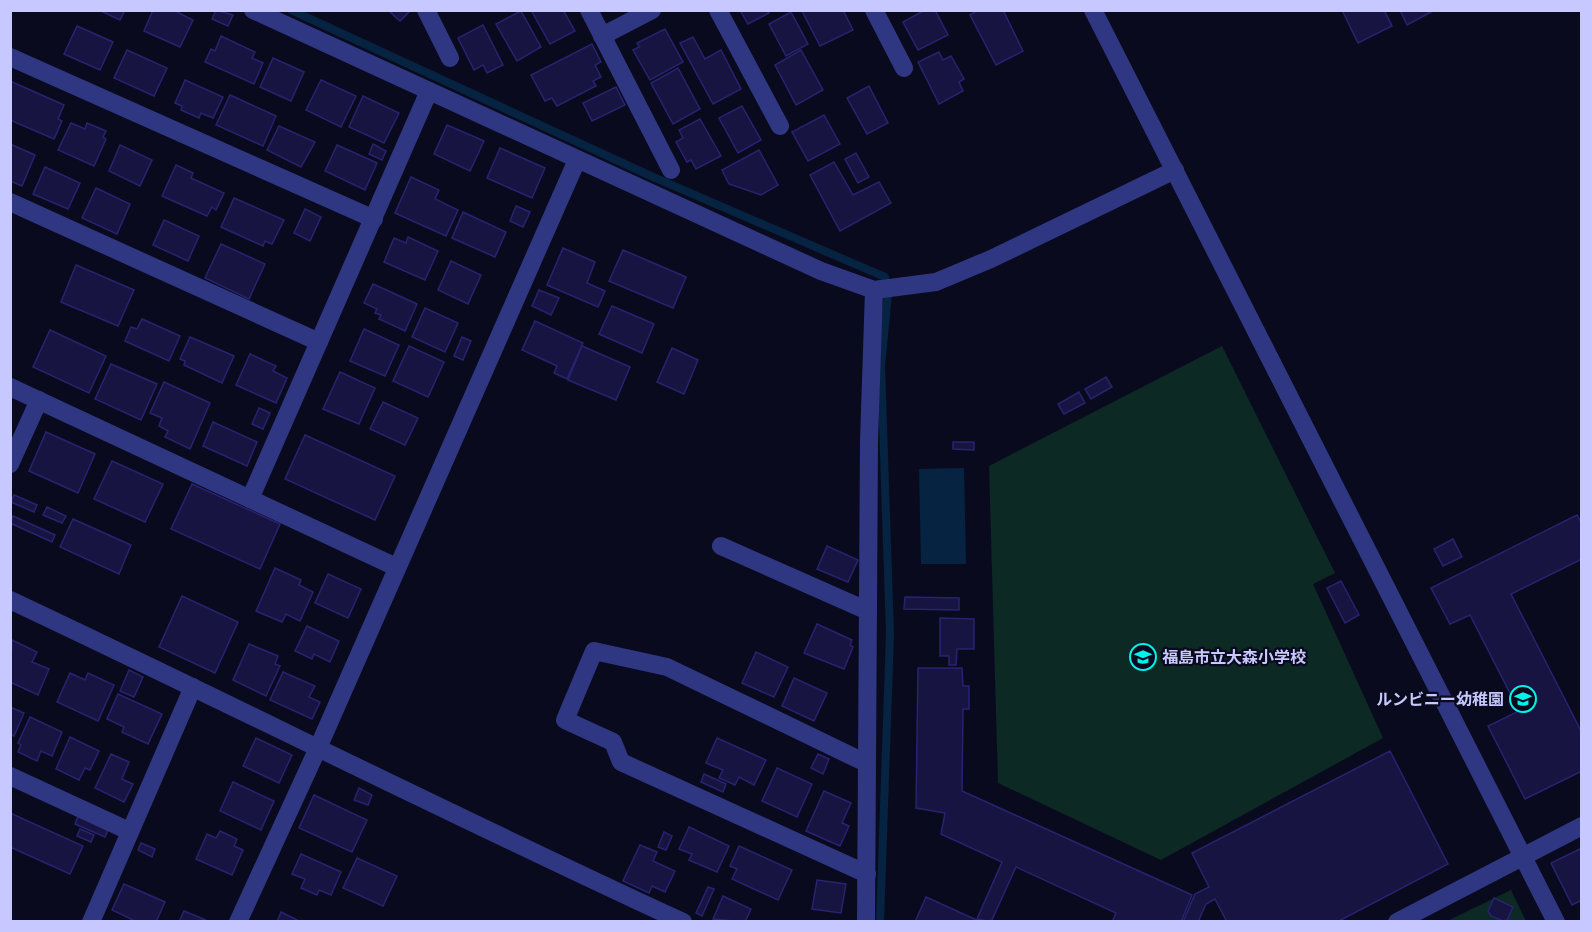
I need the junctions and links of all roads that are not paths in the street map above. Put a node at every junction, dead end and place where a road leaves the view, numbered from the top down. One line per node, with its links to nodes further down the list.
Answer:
1 (253, 10): 12 (street)
2 (426, 10): 10 (street)
3 (589, 10): 8 (street)
4 (652, 10): 8 (street)
5 (718, 10): 13 (street)
6 (874, 10): 11 (street)
7 (1093, 10): 16 (street)
8 (603, 36): 15 (street)
9 (10, 57): 18 (street)
10 (450, 58)
11 (904, 68)
12 (429, 91): 14 (street); 18 (street)
13 (780, 126)
14 (577, 160): 19 (street); 26 (street)
15 (671, 170)
16 (1175, 170): 19 (street); 35 (street)
17 (10, 202): 20 (street)
18 (374, 219): 20 (street)
19 (874, 290): 28 (street)
20 (319, 342): 24 (street)
21 (10, 387): 22 (street)
22 (39, 400): 23 (street); 24 (street)
23 (10, 464)
24 (250, 499): 26 (street)
25 (721, 546): 28 (street)
26 (396, 567): 30 (street)
27 (10, 600): 29 (street)
28 (868, 611): 31 (street)
29 (193, 687): 30 (street); 34 (street)
30 (318, 748): 38 (street); 39 (street)
31 (866, 763): 36 (street); 36 (street)
32 (10, 776): 34 (street)
33 (1581, 826): 35 (street)
34 (129, 831): 37 (street)
35 (1524, 857): 41 (street); 42 (street)
36 (867, 874): 40 (street)
37 (91, 921)
38 (238, 921)
39 (683, 921)
40 (866, 921)
41 (1397, 921)
42 (1556, 921)

